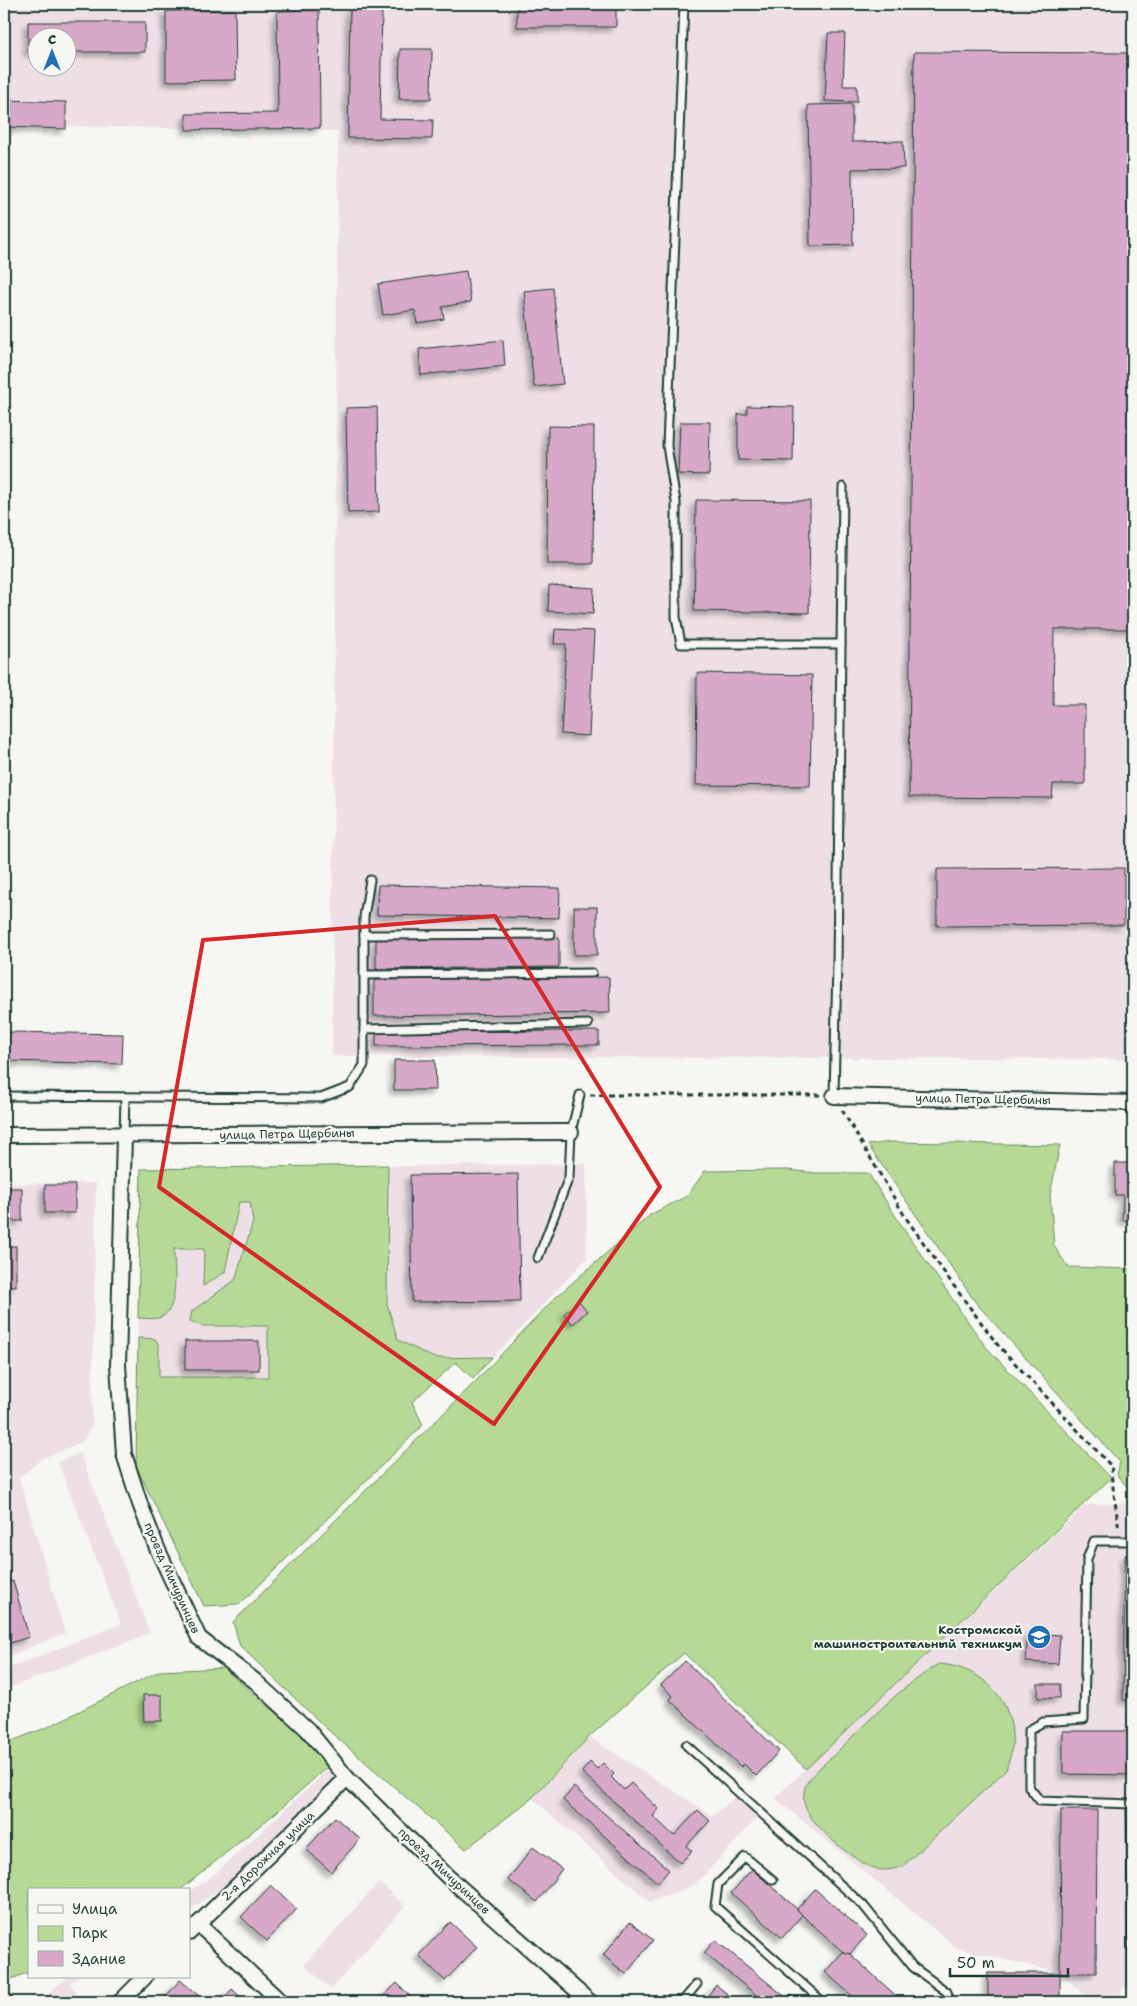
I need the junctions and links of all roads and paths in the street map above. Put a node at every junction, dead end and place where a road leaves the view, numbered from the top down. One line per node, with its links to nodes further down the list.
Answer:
1 (684, 4): 3 (lane)
2 (843, 487): 3 (lane)
3 (841, 644): 13 (lane)
4 (370, 880): 6 (lane)
5 (551, 934): 6 (lane)
6 (364, 935): 8 (lane)
7 (592, 973): 8 (lane)
8 (364, 976): 10 (lane)
9 (588, 1024): 10 (lane)
10 (364, 1029): 14 (lane)
11 (580, 1095): 13 (path); 16 (lane)
12 (4, 1096): 14 (lane)
13 (834, 1096): 15 (street, улица Петра Щербины); 20 (path)
14 (125, 1097): 18 (lane)
15 (1133, 1103)
16 (571, 1132): 18 (street, улица Петра Щербины); 19 (lane)
17 (4, 1135): 18 (street, улица Петра Щербины)
18 (124, 1136): 23 (street, проезд Мичуринцев)
19 (538, 1258)
20 (1120, 1541): 21 (lane); 24 (lane)
21 (1133, 1541)
22 (686, 1745): 35 (lane)
23 (348, 1778): 26 (street, 2-я Дорожная улица); 33 (street, проезд Мичуринцев)
24 (1132, 1804): 29 (lane)
25 (773, 1880): 30 (lane)
26 (194, 1928): 32 (street)
27 (144, 1978): 31 (street)
28 (697, 1984): 34 (lane)
29 (1133, 1987)
30 (819, 2001)
31 (120, 2002)
32 (281, 2002)
33 (590, 2002)
34 (682, 2002)
35 (950, 2002)

